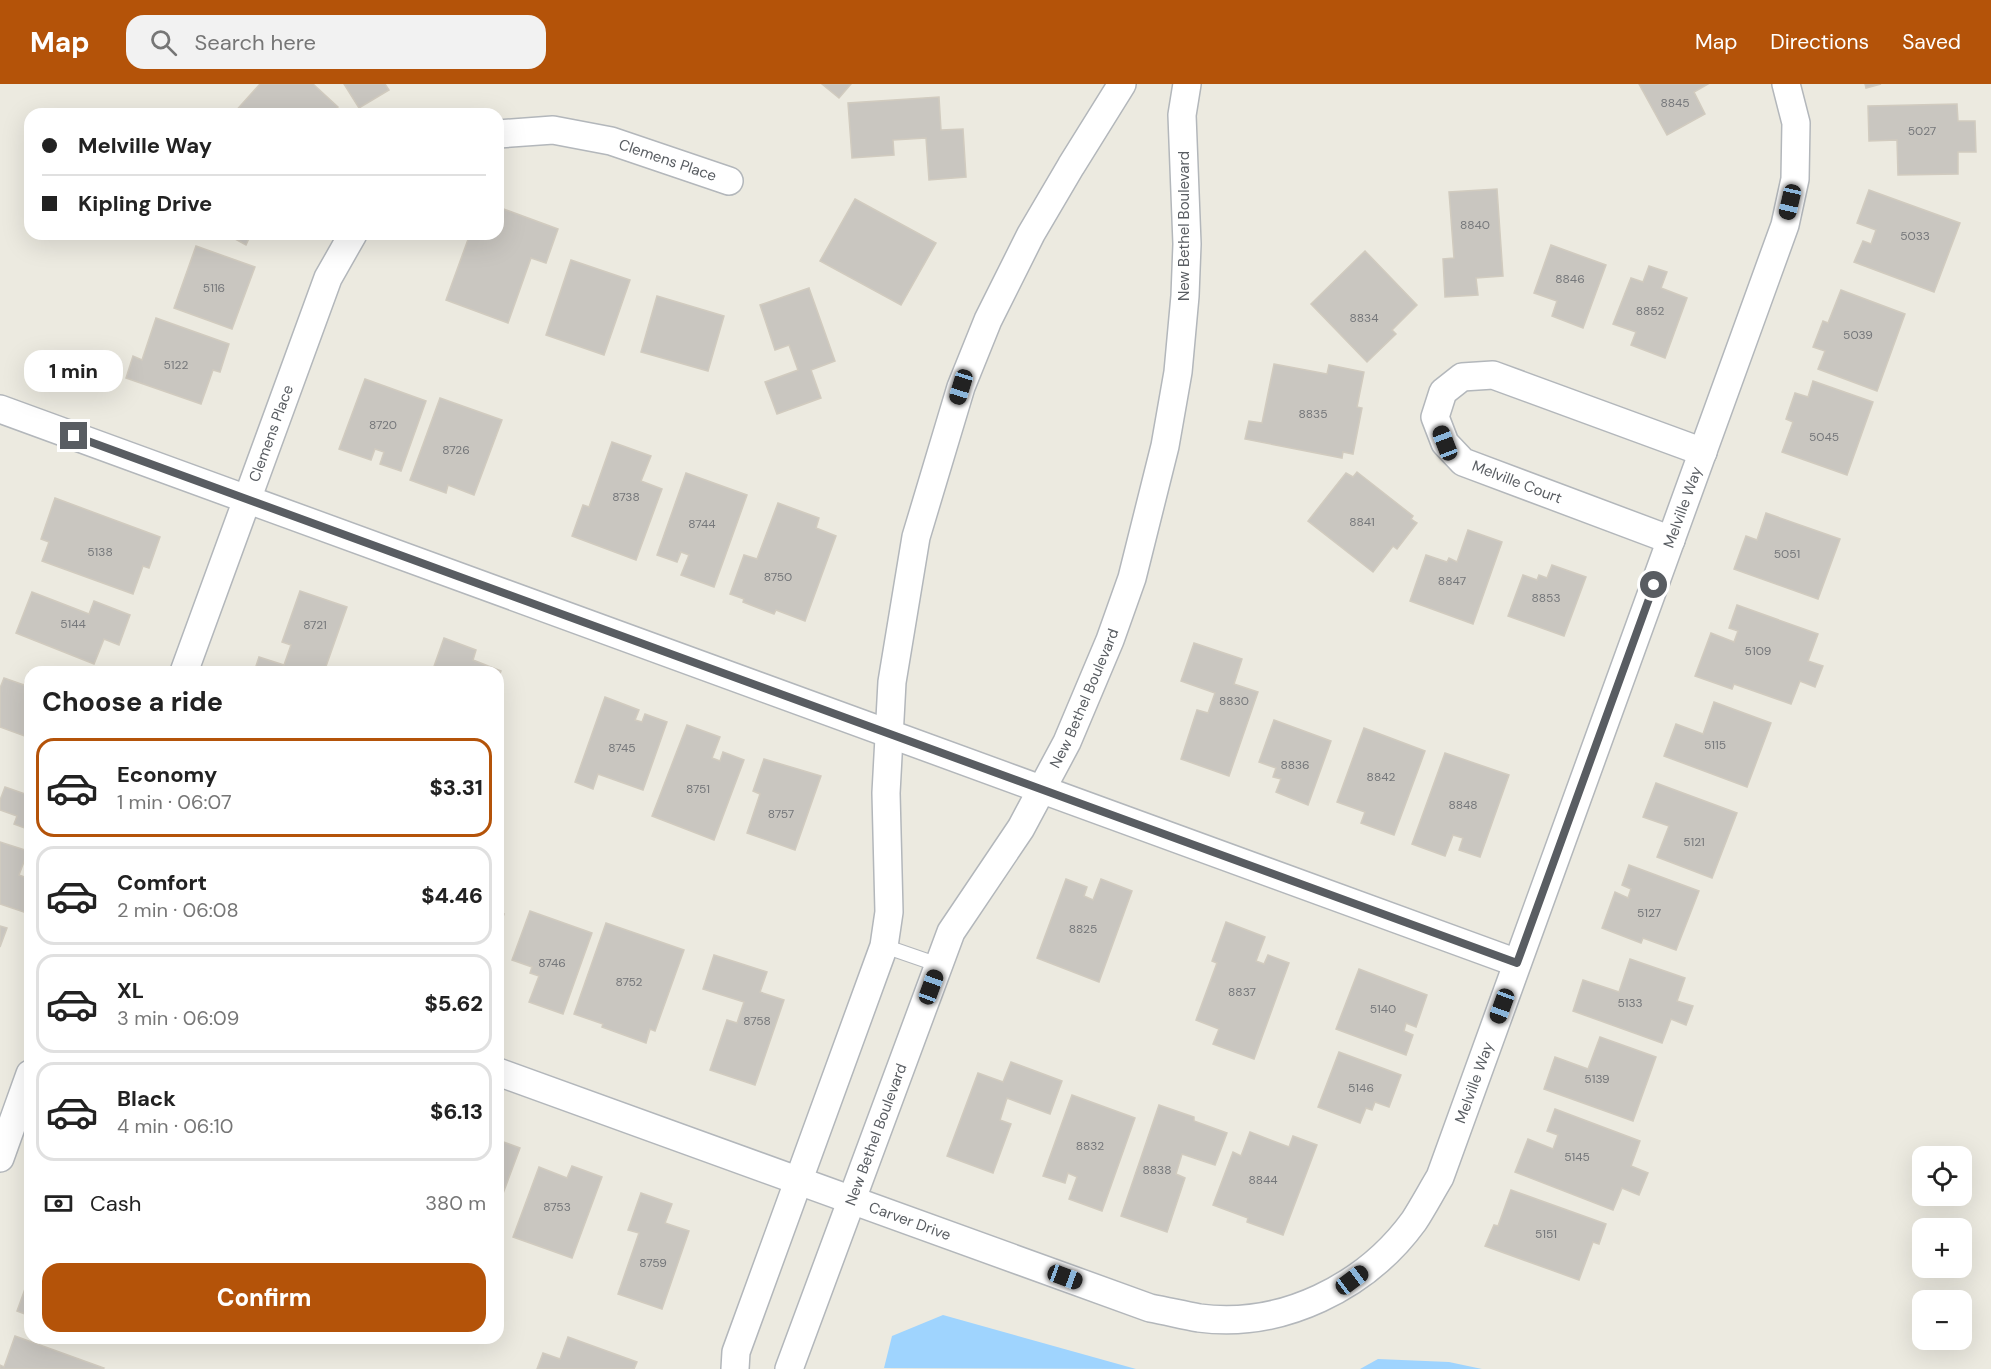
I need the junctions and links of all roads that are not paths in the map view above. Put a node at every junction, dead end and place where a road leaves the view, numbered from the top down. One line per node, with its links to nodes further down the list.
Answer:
1 (1122, 84): 12 (street)
2 (1187, 84): 13 (street, New Bethel Boulevard)
3 (1786, 84): 8 (street, Melville Way)
4 (504, 134): 5 (street, Clemens Place)
5 (729, 181)
6 (350, 240): 9 (street, Clemens Place)
7 (0, 409): 9 (street)
8 (1703, 452): 10 (street, Melville Way); 10 (street, Melville Court)
9 (247, 499): 11 (street, Clemens Place); 12 (street)
10 (1671, 540): 15 (street, Melville Way)
11 (186, 666)
12 (889, 734): 13 (street); 14 (street)
13 (1042, 789): 15 (street); 16 (street, New Bethel Boulevard)
14 (884, 946): 16 (lane); 20 (street)
15 (1517, 963): 22 (street, Melville Way)
16 (939, 965): 21 (street, New Bethel Boulevard)
17 (504, 1074): 20 (street, Carver Drive)
18 (24, 1091): 19 (street)
19 (0, 1158)
20 (798, 1180): 21 (street, Carver Drive); 23 (street)
21 (851, 1200): 22 (street, Carver Drive); 24 (street, New Bethel Boulevard)
22 (1296, 1309)
23 (735, 1369)
24 (789, 1369)

